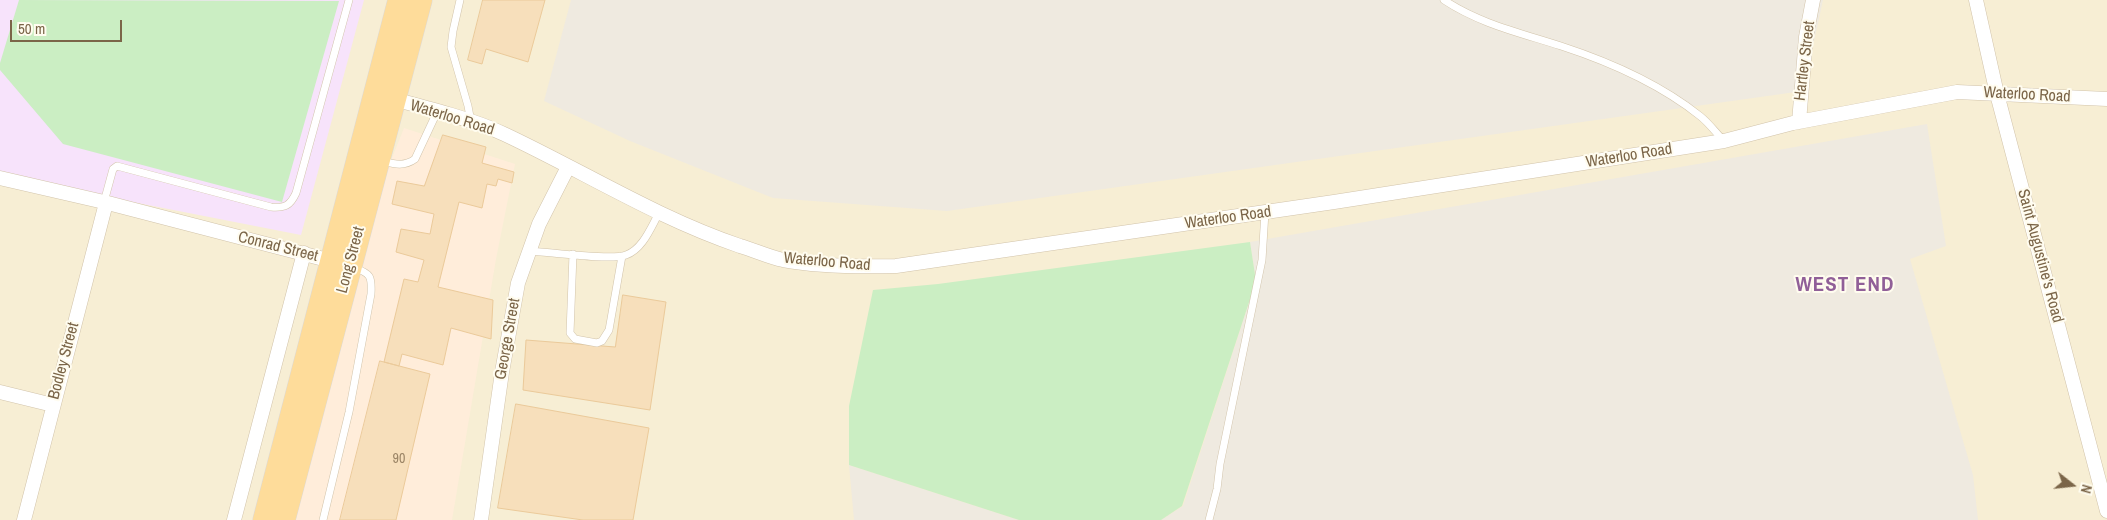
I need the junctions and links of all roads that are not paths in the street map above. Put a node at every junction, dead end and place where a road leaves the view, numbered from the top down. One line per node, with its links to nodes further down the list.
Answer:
1 (349, 0): 18 (lane)
2 (400, 0): 9 (highway, Long Street)
3 (420, 0): 9 (highway, Long Street)
4 (460, 0): 13 (lane)
5 (1444, 0): 14 (lane)
6 (1813, 0): 12 (street, Hartley Street)
7 (1976, 0): 8 (street, Saint Augustine's Road)
8 (1997, 94): 10 (street, Waterloo Road); 12 (street, Waterloo Road); 28 (street, Saint Augustine's Road)
9 (385, 98): 11 (street, Waterloo Road); 15 (highway, Long Street); 25 (highway, Long Street)
10 (2107, 99)
11 (437, 112): 13 (street, Waterloo Road); 15 (lane)
12 (1799, 122): 14 (street, Waterloo Road)
13 (471, 123): 16 (street, Waterloo Road)
14 (1724, 141): 20 (street, Waterloo Road)
15 (378, 160): 25 (highway, Long Street)
16 (568, 167): 19 (street, Waterloo Road); 21 (street, George Street)
17 (0, 178): 18 (street, Conrad Street)
18 (105, 203): 22 (street, Conrad Street); 27 (street, Bodley Street)
19 (659, 212): 20 (street, Waterloo Road); 24 (lane)
20 (1265, 212): 35 (lane)
21 (528, 251): 23 (lane); 34 (street, George Street)
22 (304, 253): 25 (street, Conrad Street); 30 (street)
23 (573, 254): 24 (lane); 24 (lane)
24 (622, 256)
25 (341, 263): 31 (highway, Long Street); 32 (highway, Long Street); 33 (lane, Conrad Street)
26 (0, 392): 27 (street)
27 (53, 405): 29 (street, Bodley Street)
28 (2107, 511)
29 (24, 520)
30 (234, 520)
31 (265, 520)
32 (283, 520)
33 (322, 520)
34 (481, 520)
35 (1210, 520)

